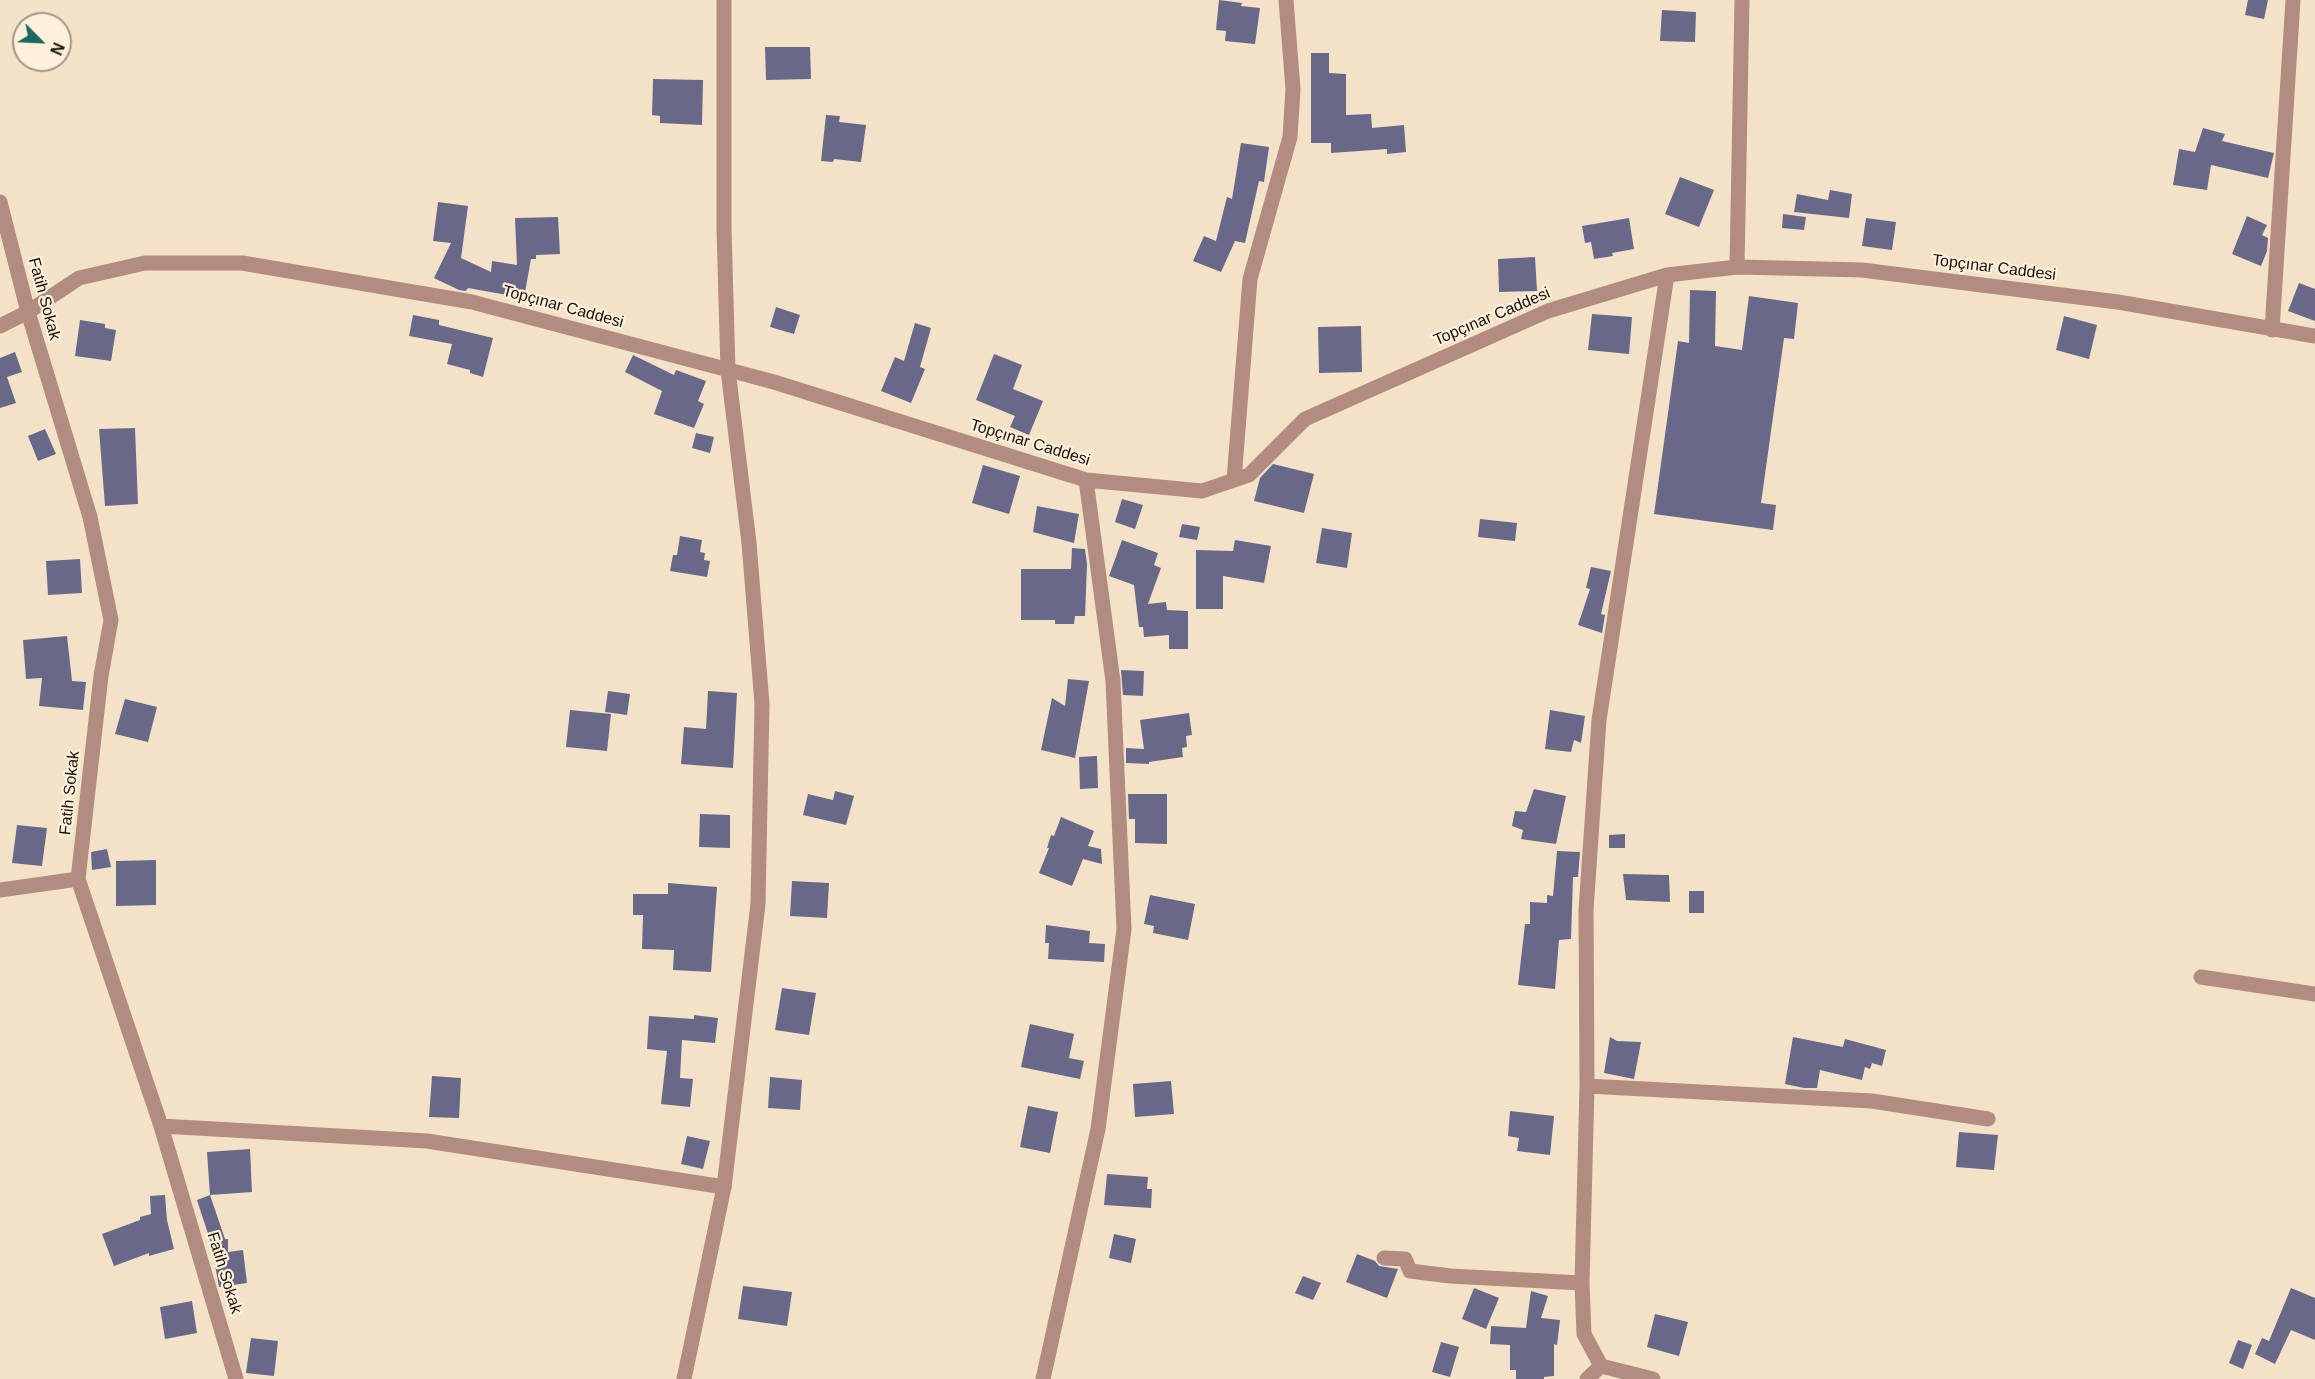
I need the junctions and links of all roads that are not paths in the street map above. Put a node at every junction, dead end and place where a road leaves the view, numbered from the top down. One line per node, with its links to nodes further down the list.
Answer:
1 (724, 0): 12 (street)
2 (1286, 0): 14 (street)
3 (1742, 0): 6 (street)
4 (2293, 0): 10 (street)
5 (0, 202): 8 (street, Fatih Sokak)
6 (1737, 267): 7 (street, Topçınar Caddesi); 10 (street, Topçınar Caddesi)
7 (1667, 275): 14 (street, Topçınar Caddesi); 19 (street)
8 (28, 312): 9 (street, Topçınar Caddesi); 12 (street, Topçınar Caddesi); 15 (street, Fatih Sokak)
9 (0, 326)
10 (2272, 330): 11 (street, Topçınar Caddesi)
11 (2315, 336)
12 (728, 369): 13 (street, Topçınar Caddesi); 22 (street)
13 (1086, 480): 14 (street, Topçınar Caddesi); 28 (street)
14 (1234, 480)
15 (78, 879): 16 (street); 21 (street, Fatih Sokak)
16 (0, 891)
17 (2201, 977): 18 (street)
18 (2315, 994)
19 (1587, 1086): 20 (street); 24 (street)
20 (1988, 1119)
21 (161, 1126): 22 (street); 26 (street, Fatih Sokak)
22 (724, 1187): 27 (street)
23 (1384, 1258): 24 (street)
24 (1582, 1283): 25 (street)
25 (1601, 1366): 29 (street); 30 (street)
26 (237, 1379)
27 (684, 1379)
28 (1043, 1379)
29 (1587, 1379)
30 (1653, 1379)

